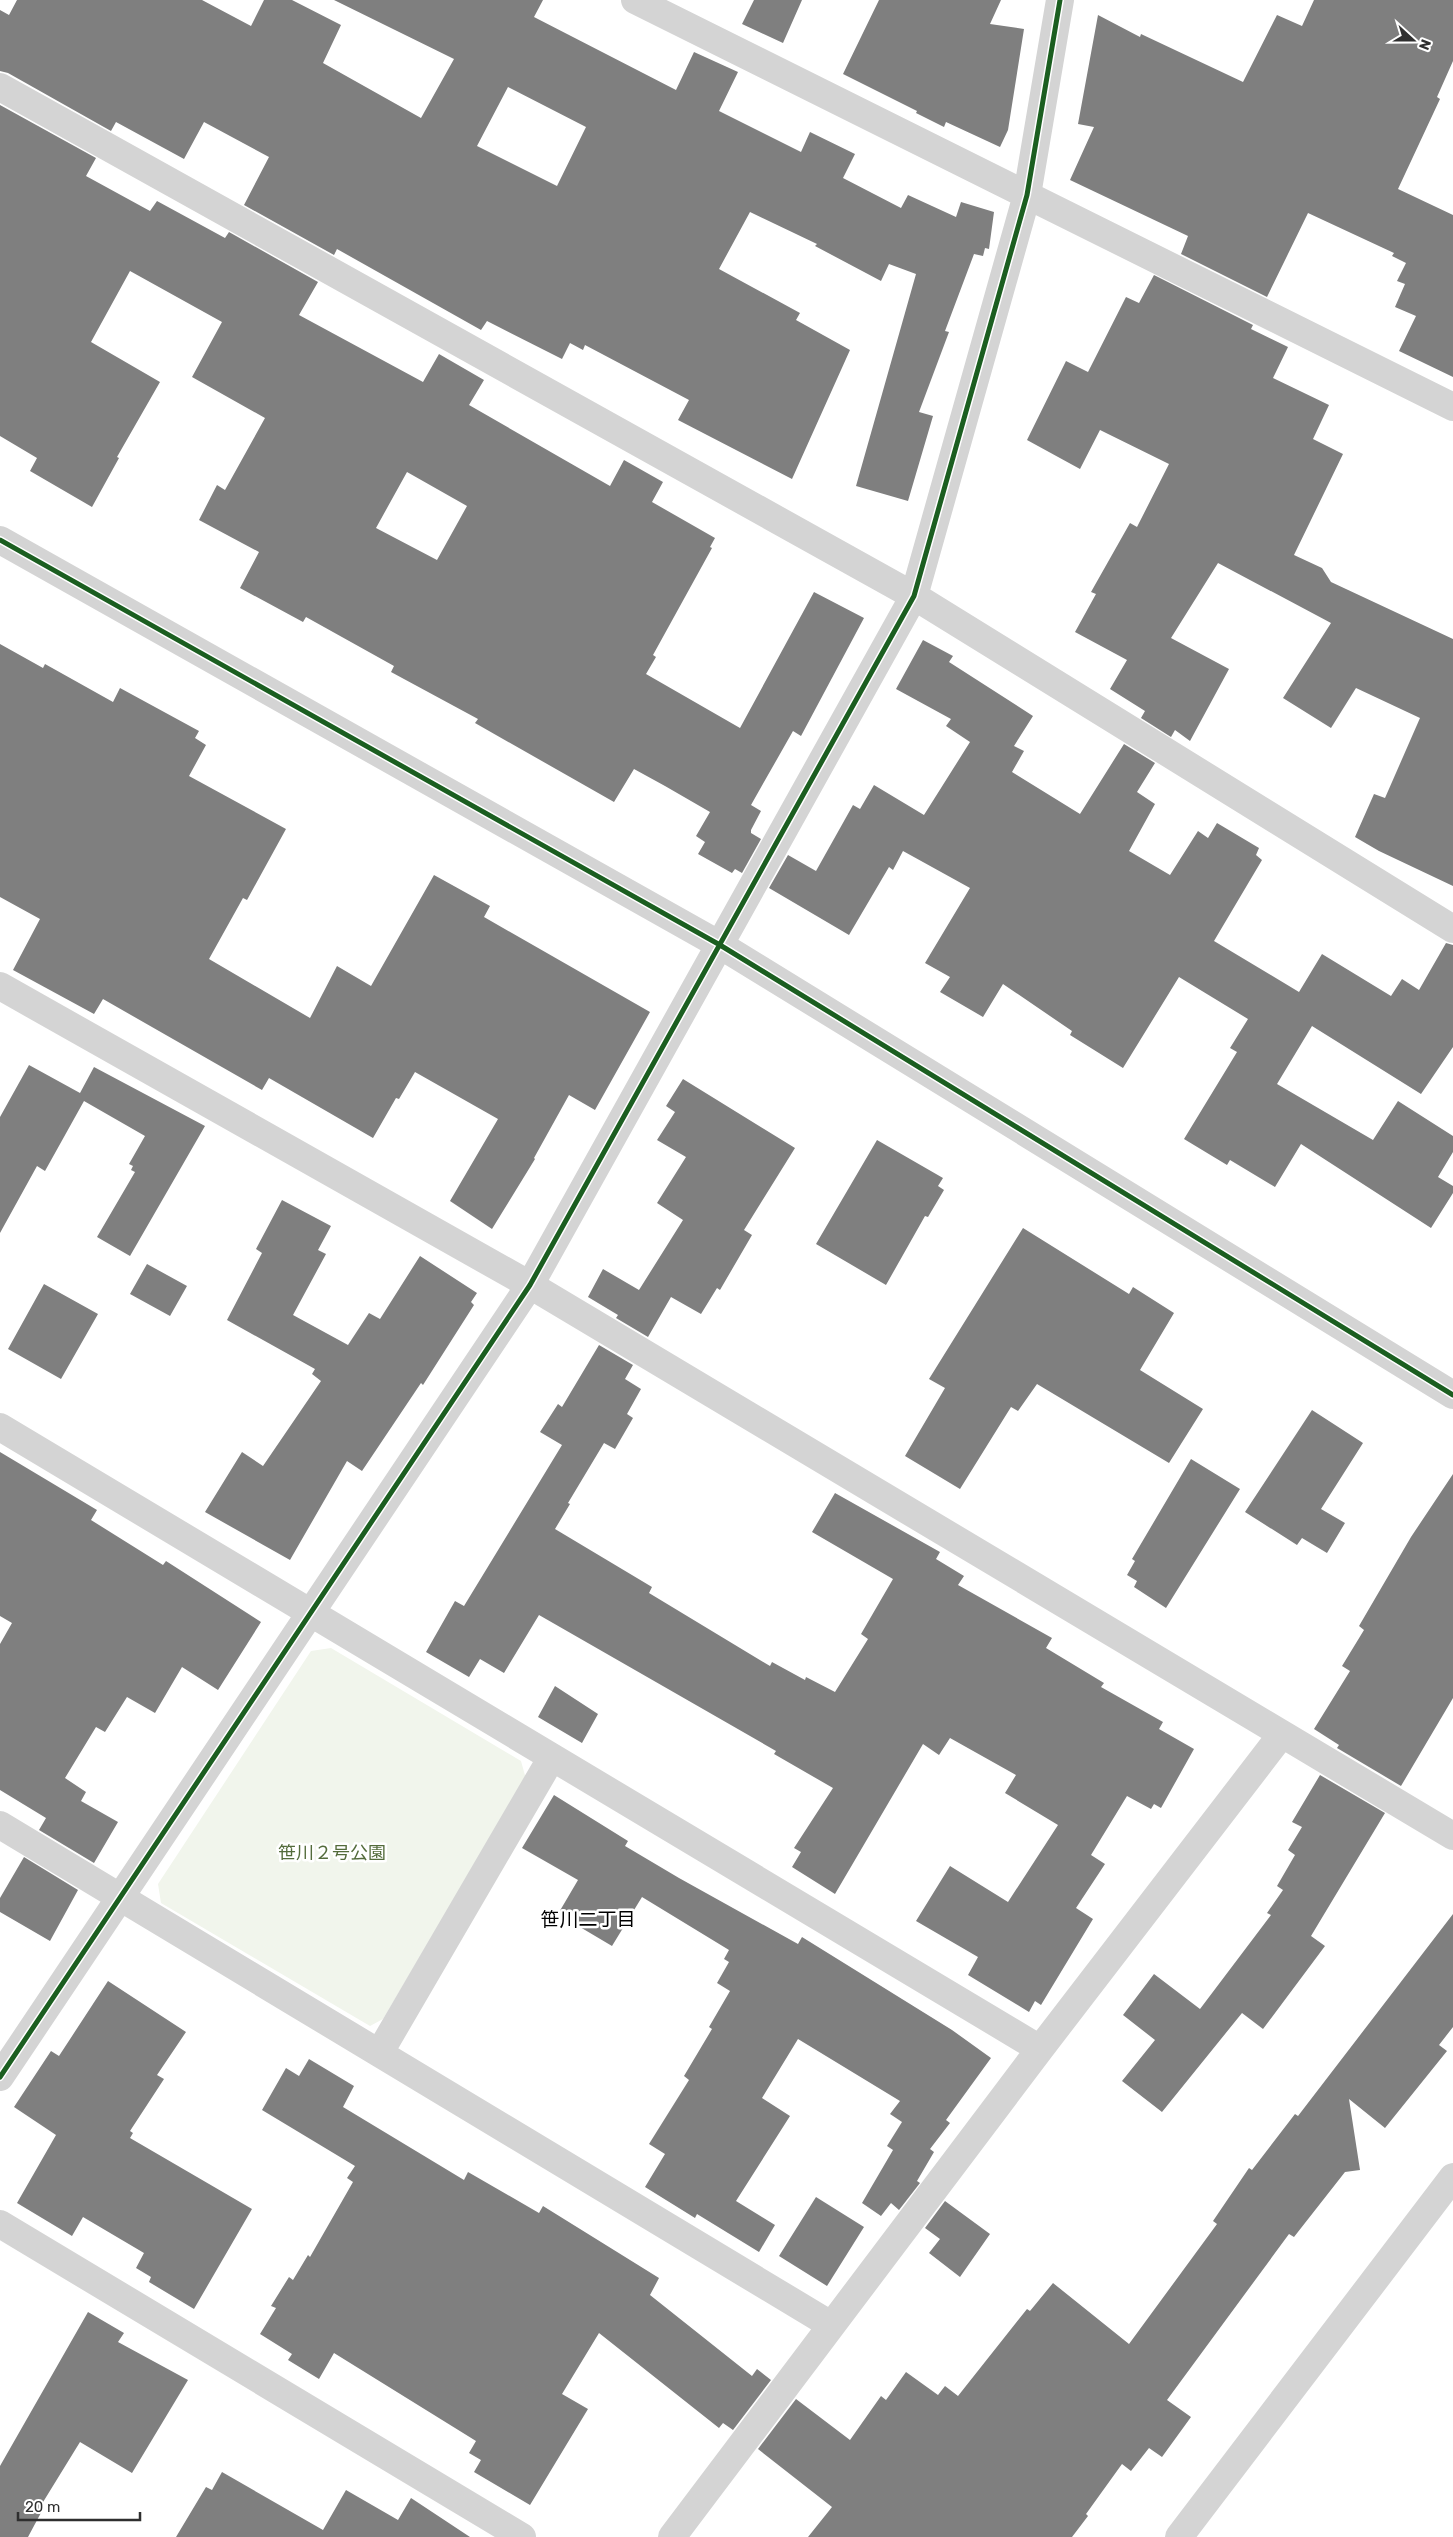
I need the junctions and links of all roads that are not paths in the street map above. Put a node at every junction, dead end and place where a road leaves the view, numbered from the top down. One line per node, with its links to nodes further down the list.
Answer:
1 (635, 0): 4 (street)
2 (1060, 0): 4 (street)
3 (0, 88): 7 (street)
4 (1027, 195): 5 (street); 7 (street)
5 (1453, 407)
6 (0, 540): 9 (street)
7 (914, 596): 8 (street); 9 (street)
8 (1453, 929)
9 (720, 945): 11 (street); 12 (street)
10 (0, 986): 11 (street)
11 (530, 1285): 14 (street); 15 (street)
12 (1453, 1395)
13 (0, 1427): 14 (street)
14 (311, 1613): 16 (street); 19 (street)
15 (1282, 1734): 18 (street); 20 (street)
16 (552, 1757): 20 (street); 21 (street)
17 (0, 1824): 19 (street)
18 (1453, 1836)
19 (119, 1896): 21 (street); 22 (street)
20 (1040, 2049): 25 (street)
21 (380, 2052): 25 (street)
22 (0, 2077)
23 (1453, 2178): 28 (street)
24 (0, 2224): 26 (street)
25 (831, 2325): 27 (street)
26 (522, 2537)
27 (672, 2537)
28 (1178, 2537)

